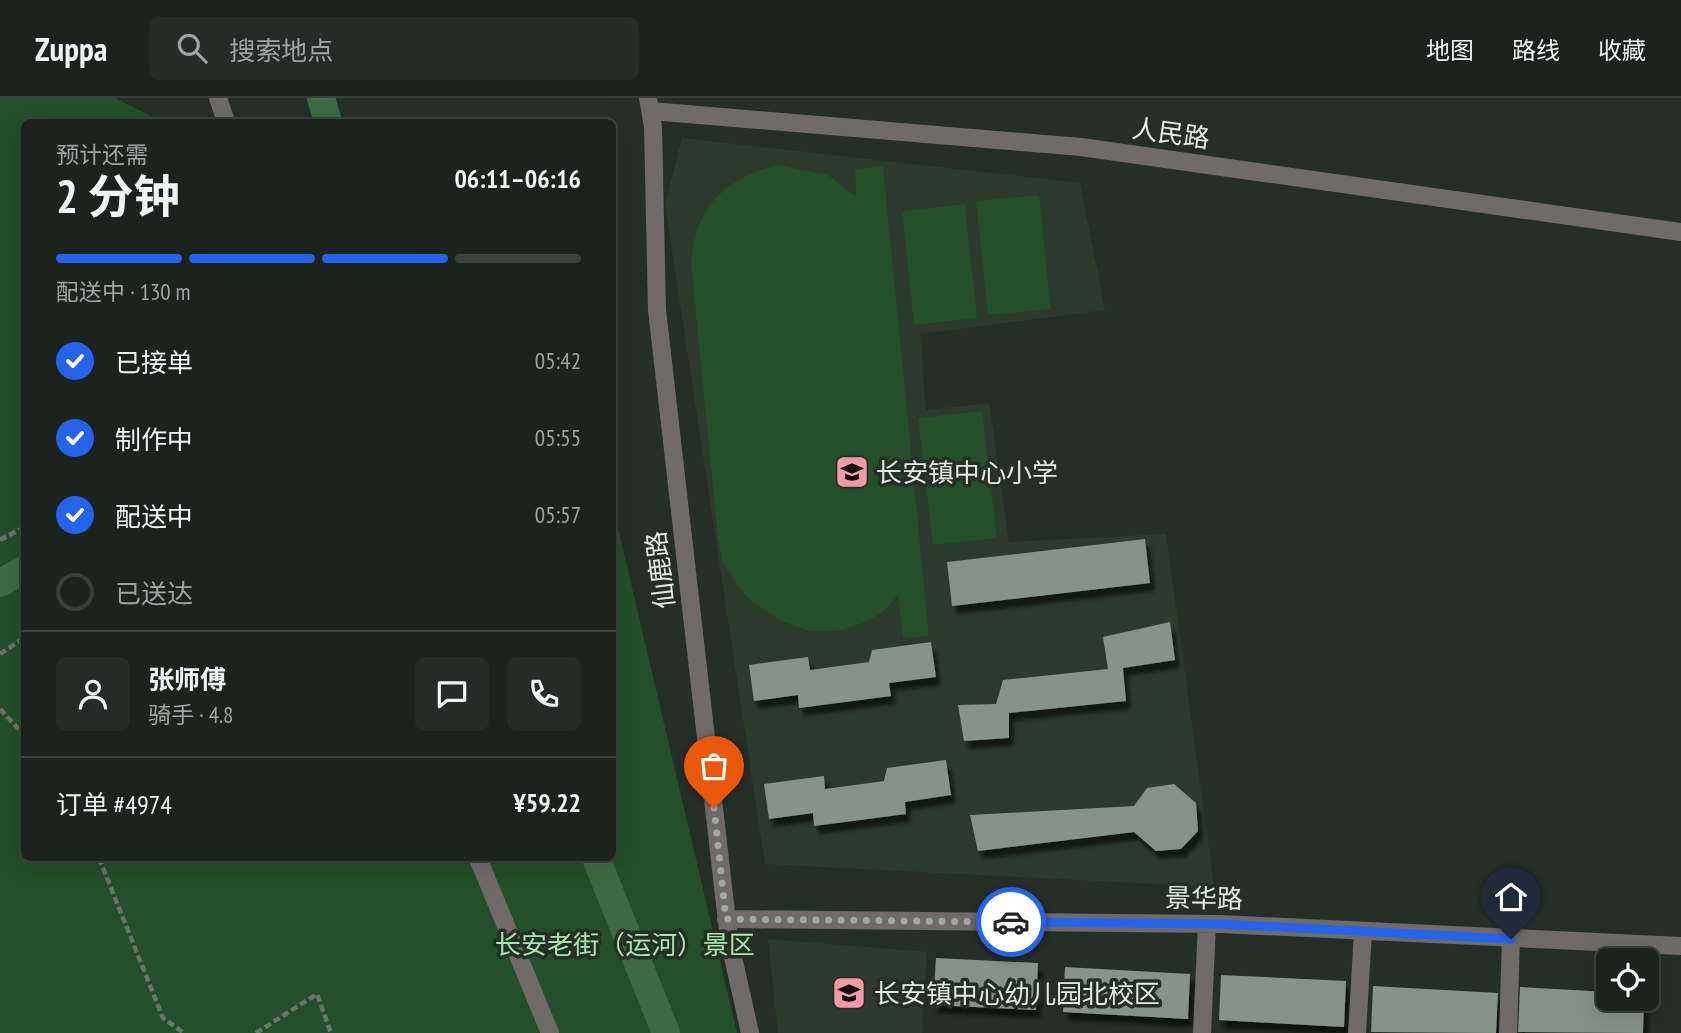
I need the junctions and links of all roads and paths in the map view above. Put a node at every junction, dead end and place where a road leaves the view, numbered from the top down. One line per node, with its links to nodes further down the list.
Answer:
1 (218, 98): 3 (street)
2 (650, 105): 4 (street, 人民路); 13 (street, 仙鹿路)
3 (225, 119)
4 (1681, 232)
5 (21, 529): 6 (path)
6 (0, 540)
7 (21, 640): 8 (path)
8 (0, 654)
9 (0, 709): 10 (path)
10 (21, 732)
11 (100, 861): 18 (path)
12 (479, 861): 21 (street)
13 (726, 919): 14 (street, 景华路); 22 (street, 仙鹿路)
14 (1207, 924): 15 (street, 景华路); 23 (street)
15 (1363, 932): 16 (street, 景华路); 24 (street)
16 (1511, 939): 17 (street, 景华路); 25 (street)
17 (1681, 946)
18 (184, 1033)
19 (256, 1033): 20 (path)
20 (331, 1033)
21 (550, 1033)
22 (750, 1033)
23 (1202, 1033)
24 (1357, 1033)
25 (1508, 1033)

